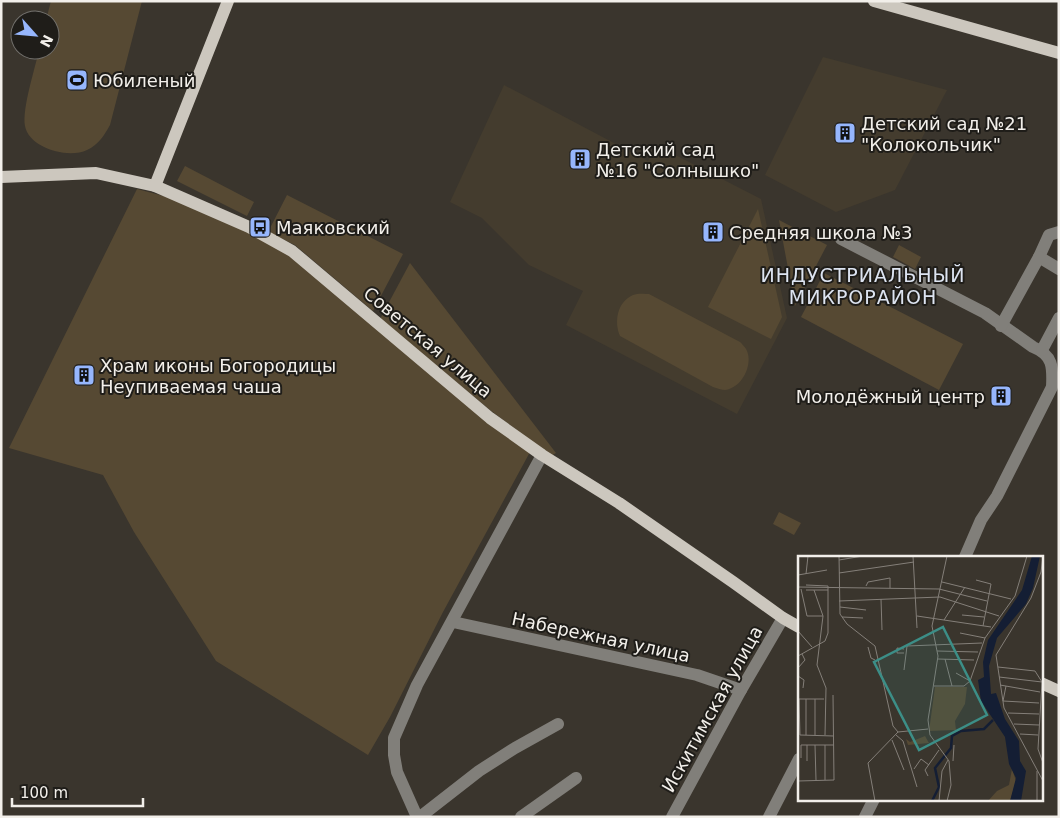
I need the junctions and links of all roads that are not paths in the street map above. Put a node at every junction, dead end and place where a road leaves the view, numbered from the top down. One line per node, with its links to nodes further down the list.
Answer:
1 (228, 1): 5 (main road)
2 (874, 1): 3 (main road)
3 (1059, 53)
4 (1, 177): 5 (main road, Советская улица)
5 (155, 186): 13 (main road, Советская улица)
6 (1059, 232): 8 (street)
7 (841, 239): 11 (street)
8 (1039, 257): 9 (street); 11 (street)
9 (1059, 268)
10 (1059, 318): 12 (street)
11 (1001, 326): 12 (street)
12 (1042, 350): 14 (street)
13 (542, 455): 15 (main road, Советская улица); 16 (street)
14 (965, 556)
15 (783, 618): 17 (main road, Советская улица); 19 (street, Искитимская улица)
16 (452, 622): 19 (street, Набережная улица); 25 (street)
17 (798, 626)
18 (1042, 683): 20 (main road)
19 (741, 690): 27 (street, Искитимская улица)
20 (1059, 691)
21 (558, 724): 25 (street)
22 (798, 761): 28 (street)
23 (576, 778): 26 (street)
24 (874, 800): 29 (street)
25 (419, 817)
26 (521, 817)
27 (672, 817)
28 (768, 817)
29 (865, 817)

